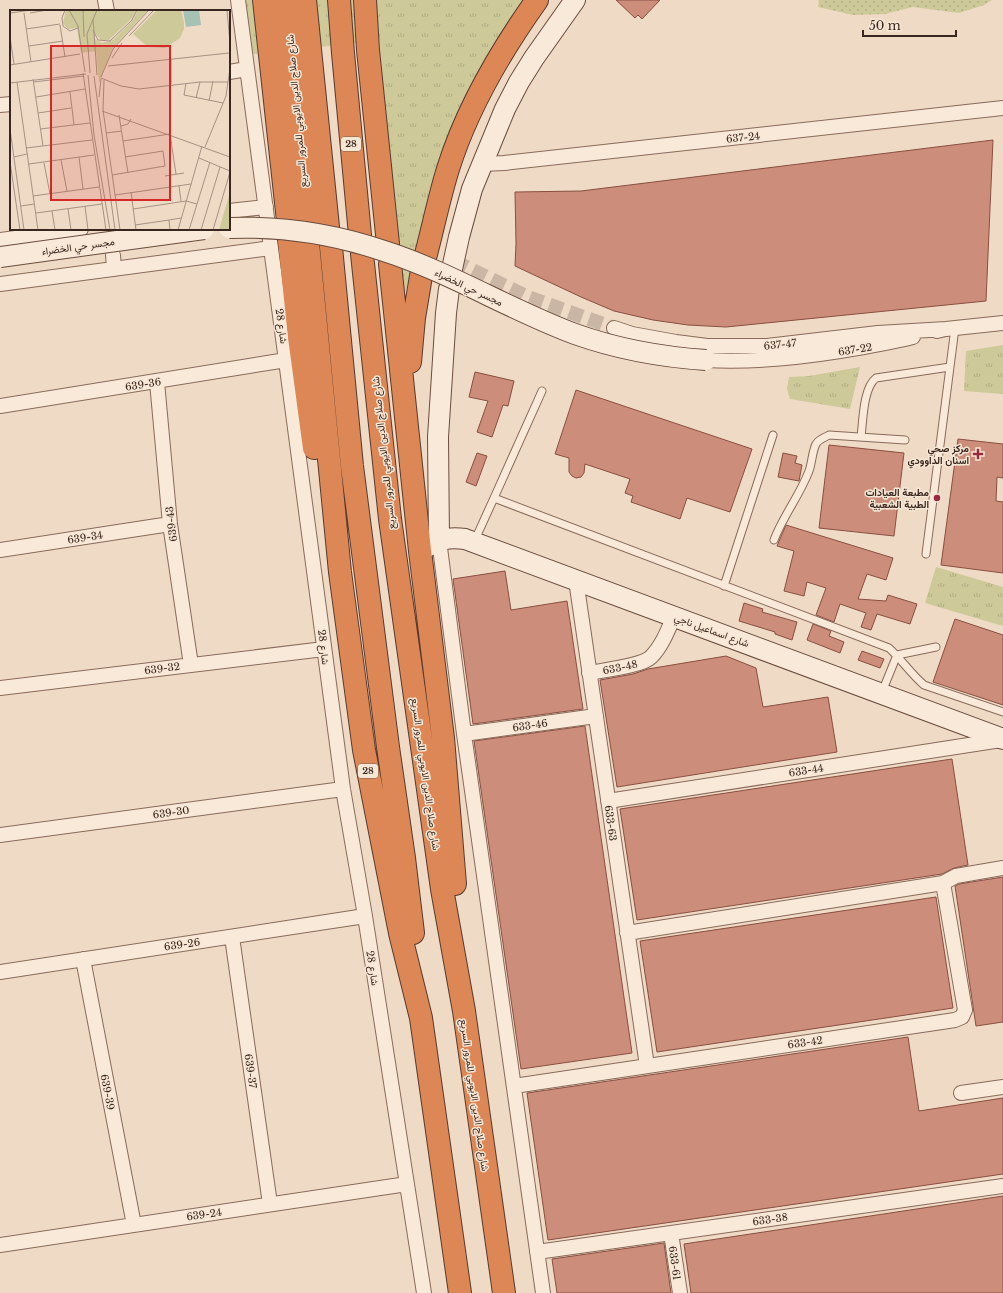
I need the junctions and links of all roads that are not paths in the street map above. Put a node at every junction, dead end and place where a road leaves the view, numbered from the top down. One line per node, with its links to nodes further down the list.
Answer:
1 (105, 0): 10 (street)
2 (238, 0): 12 (street, شارع 28)
3 (264, 0): 23 (highway)
4 (286, 0): 11 (highway, شارع صلاح الدين الايوبي للمرور السريع / 28)
5 (305, 0): 11 (highway)
6 (339, 0): 74 (highway, شارع صلاح الدين الايوبي للمرور السريع / 28)
7 (365, 0): 38 (highway)
8 (537, 0): 38 (highway)
9 (575, 0): 17 (street)
10 (107, 10)
11 (301, 57): 23 (highway, شارع صلاح الدين الايوبي للمرور السريع / 28); 75 (highway, شارع صلاح الدين الايوبي للمرور السريع / 28)
12 (247, 69): 13 (street); 18 (street, شارع 28)
13 (230, 72)
14 (10, 104): 15 (street)
15 (0, 105)
16 (1003, 108): 17 (street, 637-24)
17 (482, 164): 26 (street)
18 (266, 207): 19 (street); 23 (street, شارع 28)
19 (230, 211)
20 (230, 228): 33 (street, مجسر حي الخضراء, bridge)
21 (74, 230): 24 (street)
22 (197, 230): 25 (street, مجسر حي الخضراء, bridge)
23 (293, 235): 27 (street); 32 (street, شارع 28); 75 (highway, شارع صلاح الدين الايوبي للمرور السريع / 28)
24 (0, 240)
25 (0, 257)
26 (452, 269)
27 (0, 284)
28 (449, 289): 44 (street)
29 (1003, 323): 31 (street, 637-22)
30 (614, 328): 31 (street, 637-47)
31 (951, 328): 33 (street, 637-22); 34 (lane)
32 (286, 360): 35 (street, 639-36); 54 (street, شارع 28)
33 (706, 360)
34 (950, 367): 40 (lane); 49 (lane)
35 (157, 382): 37 (street, 639-36); 43 (street, 639-43)
36 (542, 391): 42 (lane)
37 (0, 406)
38 (408, 431): 48 (highway)
39 (773, 435): 51 (lane)
40 (860, 437): 41 (lane); 45 (lane)
41 (905, 440)
42 (494, 498): 46 (lane); 51 (lane)
43 (170, 524): 47 (street, 639-34); 56 (street, 639-43)
44 (439, 540): 46 (street, شارع اسماعيل ناجي); 48 (street, شارع اسماعيل ناجي); 62 (street)
45 (774, 540)
46 (474, 542): 50 (street, شارع اسماعيل ناجي)
47 (0, 550)
48 (420, 551): 74 (highway)
49 (926, 554)
50 (576, 580): 52 (street, شارع اسماعيل ناجي); 57 (street, 633-63)
51 (724, 586): 55 (lane)
52 (674, 616): 57 (street, 633-48); 59 (street, شارع اسماعيل ناجي)
53 (936, 647): 55 (lane)
54 (324, 649): 56 (street, 639-32); 64 (street, شارع 28)
55 (897, 655): 59 (lane); 60 (lane)
56 (192, 665): 58 (street, 639-32)
57 (589, 673): 61 (street, 633-63)
58 (0, 688)
59 (881, 693): 63 (street, شارع اسماعيل ناجي)
60 (1003, 712)
61 (596, 716): 62 (street, 633-46); 65 (street, 633-63)
62 (464, 734): 77 (street)
63 (1003, 739): 65 (street, 633-44)
64 (343, 789): 66 (street, 639-30); 69 (street, شارع 28)
65 (608, 801): 70 (street, 633-63)
66 (0, 835)
67 (1003, 868): 68 (street)
68 (943, 883): 70 (street); 76 (street, 633-42)
69 (365, 916): 71 (street, 639-26); 80 (street, شارع 28)
70 (627, 933): 76 (street, 633-63)
71 (232, 937): 72 (street, 639-26); 82 (street, 639-37)
72 (83, 959): 73 (street, 639-26); 83 (street, 639-39)
73 (0, 972)
74 (464, 1011): 89 (highway, شارع صلاح الدين الايوبي للمرور السريع / 28)
75 (421, 1018): 88 (highway, شارع صلاح الدين الايوبي للمرور السريع / 28)
76 (647, 1066): 77 (street, 633-42)
77 (514, 1086): 86 (street)
78 (1003, 1087): 79 (street)
79 (961, 1093)
80 (407, 1184): 82 (street, 639-24); 87 (street, شارع 28)
81 (1003, 1186): 84 (street, 633-38)
82 (270, 1204): 83 (street, 639-24)
83 (134, 1225): 85 (street, 639-24)
84 (671, 1233): 86 (street, 633-38); 91 (street, 633-61)
85 (0, 1245)
86 (537, 1252): 90 (street)
87 (424, 1293)
88 (460, 1293)
89 (504, 1293)
90 (543, 1293)
91 (680, 1293)

